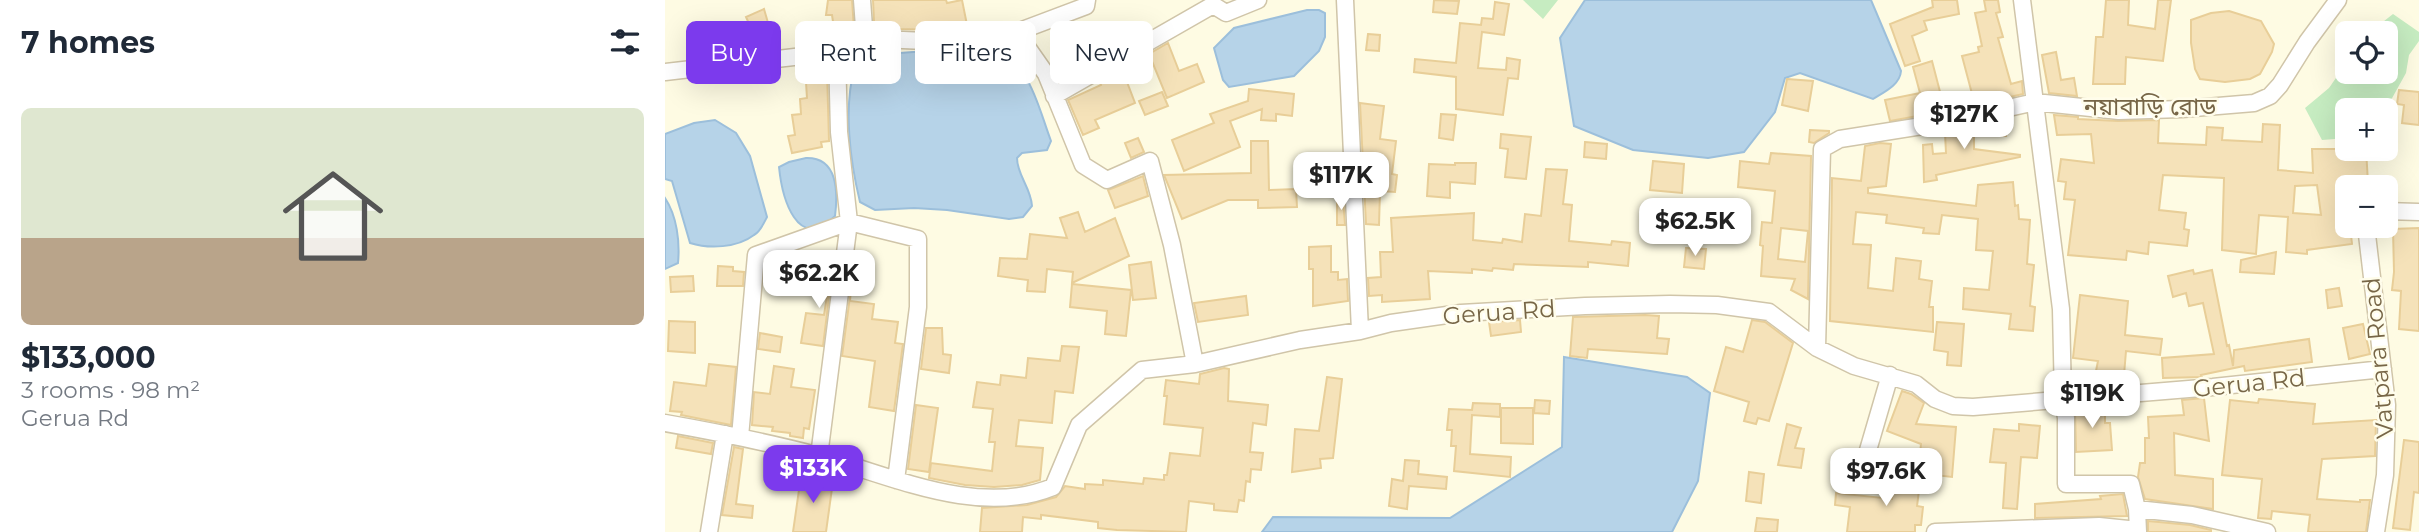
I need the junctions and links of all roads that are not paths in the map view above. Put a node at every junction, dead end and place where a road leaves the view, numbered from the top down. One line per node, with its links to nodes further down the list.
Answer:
1 (862, 0): 7 (street)
2 (1087, 0): 8 (street)
3 (1258, 0): 13 (street)
4 (1345, 0): 19 (street)
5 (2022, 0): 14 (street)
6 (2338, 0): 14 (street, নয়াবাড়ি রোড)
7 (864, 21)
8 (1036, 26)
9 (795, 57): 11 (street)
10 (1036, 60): 13 (street)
11 (665, 72)
12 (838, 84): 17 (street)
13 (1054, 96): 21 (street)
14 (2035, 102): 20 (street, নয়াবাড়ি রোড); 24 (street)
15 (2398, 211): 16 (street)
16 (2419, 212)
17 (849, 222): 26 (street); 27 (street); 29 (street)
18 (2367, 238): 22 (street, Vatpara Road)
19 (1360, 331): 20 (street, Gerua Rd); 21 (street, Gerua Rd)
20 (1817, 348): 23 (street, Gerua Rd)
21 (1195, 364): 29 (street, Gerua Rd)
22 (2383, 369): 24 (street, Gerua Rd); 35 (street, Vatpara Road)
23 (1890, 375): 24 (street, Gerua Rd); 28 (street)
24 (2063, 399): 30 (street)
25 (665, 422): 26 (street, Gerua Rd)
26 (733, 436): 27 (street, Gerua Rd); 32 (street)
27 (819, 456): 29 (street, Gerua Rd)
28 (1864, 464)
29 (897, 480)
30 (2137, 509): 31 (street); 34 (street)
31 (2138, 531): 33 (street)
32 (709, 532)
33 (1935, 532)
34 (2267, 532)
35 (2376, 532)

